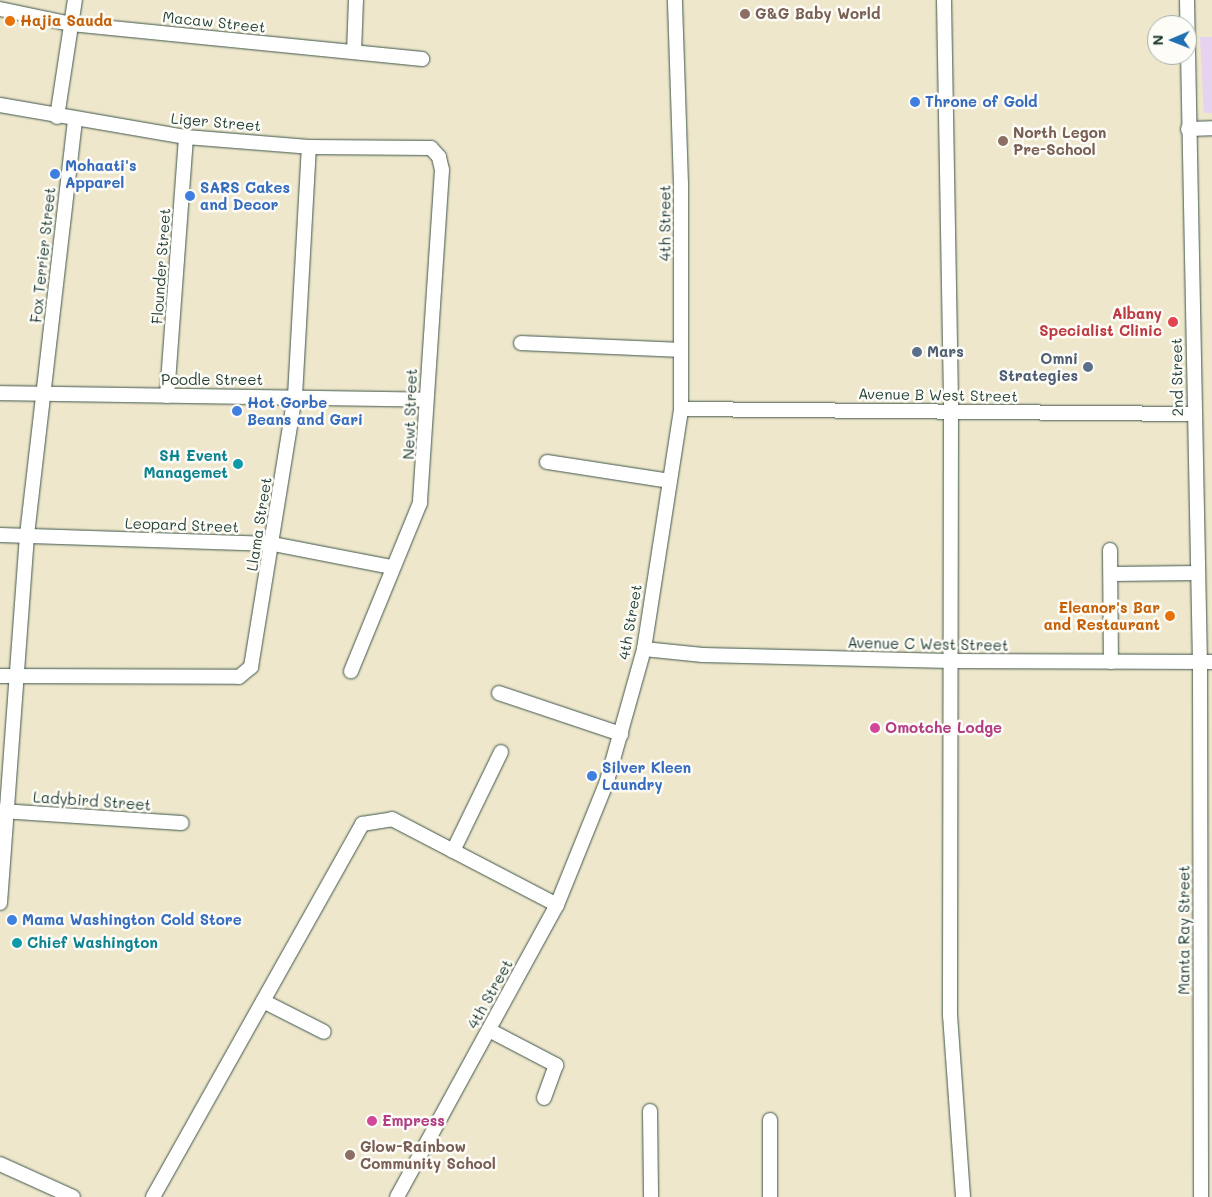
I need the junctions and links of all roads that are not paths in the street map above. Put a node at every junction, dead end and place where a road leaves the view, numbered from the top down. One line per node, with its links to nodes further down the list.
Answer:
1 (74, 0): 7 (street)
2 (356, 0): 8 (street)
3 (674, 0): 19 (street, 4th Street)
4 (944, 0): 26 (street)
5 (1187, 0): 14 (street, 2nd Street)
6 (0, 9): 7 (street, Macaw Street)
7 (71, 24): 8 (street, Macaw Street); 11 (street)
8 (354, 52): 9 (street, Macaw Street)
9 (422, 59)
10 (0, 105): 11 (street, Liger Street)
11 (57, 117): 12 (street, Liger Street)
12 (75, 120): 15 (street, Liger Street); 21 (street, Fox Terrier Street)
13 (1212, 128): 14 (street)
14 (1188, 129): 27 (street, 2nd Street)
15 (186, 137): 16 (street, Liger Street); 22 (street, Flounder Street)
16 (309, 147): 17 (street, Liger Street); 23 (street, Llama Street)
17 (430, 148): 24 (street, Newt Street)
18 (521, 343): 19 (street)
19 (681, 350): 25 (street, 4th Street)
20 (0, 393): 21 (street, Poodle Street)
21 (44, 395): 22 (street, Poodle Street); 31 (street, Fox Terrier Street)
22 (167, 396): 23 (street, Poodle Street)
23 (295, 396): 24 (street, Poodle Street); 32 (street, Llama Street)
24 (425, 400): 34 (street, Newt Street)
25 (681, 409): 26 (street, Avenue B West Street); 29 (street, 4th Street)
26 (951, 412): 27 (street, Avenue B West Street); 38 (street)
27 (1194, 414): 35 (street, 2nd Street)
28 (547, 462): 29 (street)
29 (670, 481): 37 (street, 4th Street)
30 (0, 535): 31 (street, Leopard Street)
31 (27, 535): 32 (street, Leopard Street); 43 (street, Fox Terrier Street)
32 (273, 544): 34 (street, Leopard Street); 43 (street, Llama Street)
33 (1110, 550): 36 (street)
34 (391, 567): 41 (street, Newt Street)
35 (1198, 573): 36 (street); 40 (street, 2nd Street)
36 (1110, 574): 39 (street)
37 (644, 648): 38 (street, Avenue C West Street); 45 (street, 4th Street)
38 (950, 661): 39 (street, Avenue C West Street); 64 (street)
39 (1111, 662): 40 (street, Avenue C West Street)
40 (1206, 662): 65 (street, Manta Ray Street)
41 (350, 671)
42 (0, 676): 43 (street)
43 (16, 676): 47 (street, Fox Terrier Street)
44 (499, 693): 45 (street)
45 (621, 734): 51 (street, 4th Street)
46 (500, 752): 49 (street)
47 (5, 812): 48 (street, Ladybird Street); 50 (street, Fox Terrier Street)
48 (182, 823)
49 (453, 851): 51 (street); 52 (street)
50 (0, 903)
51 (557, 905): 53 (street, 4th Street)
52 (263, 1000): 54 (street); 60 (street)
53 (490, 1030): 55 (street); 61 (street, 4th Street)
54 (324, 1032)
55 (544, 1098)
56 (650, 1111): 62 (street)
57 (770, 1120): 63 (street)
58 (0, 1164): 59 (street)
59 (73, 1197)
60 (153, 1197)
61 (397, 1197)
62 (651, 1197)
63 (770, 1197)
64 (963, 1197)
65 (1201, 1197)

